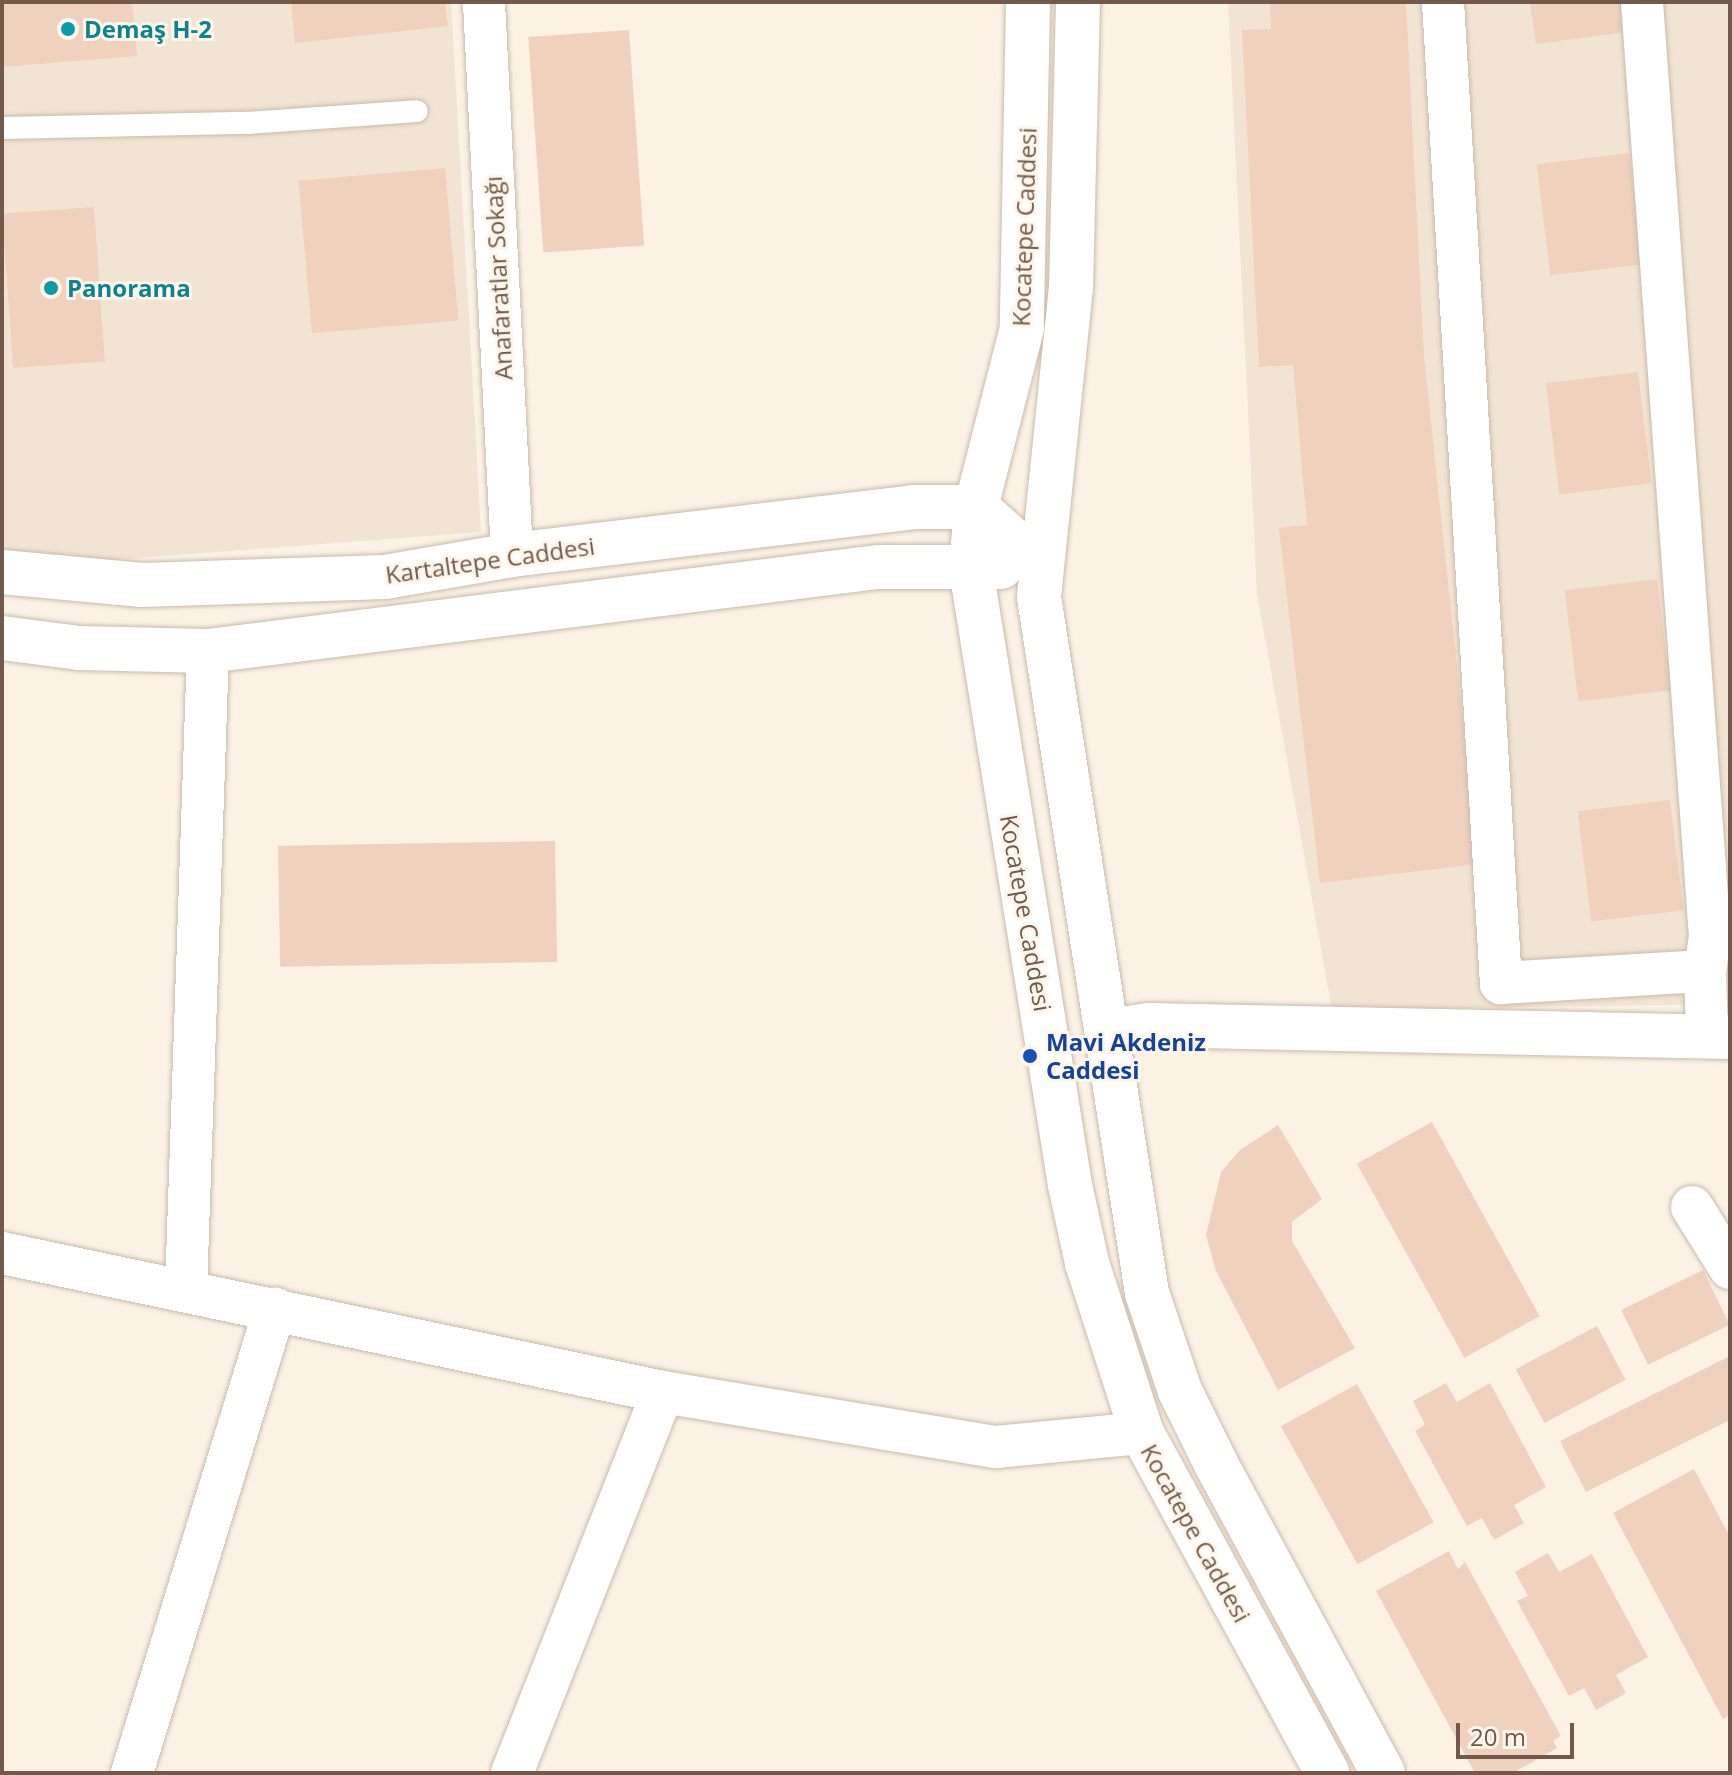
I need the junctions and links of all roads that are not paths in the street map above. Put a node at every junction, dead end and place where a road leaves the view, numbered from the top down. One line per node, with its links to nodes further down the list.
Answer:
1 (484, 2): 9 (street, Anafaratlar Sokağı)
2 (1028, 2): 8 (main road, Kocatepe Caddesi)
3 (1078, 2): 10 (main road, Kocatepe Caddesi)
4 (1443, 2): 15 (street)
5 (1642, 2): 15 (street)
6 (417, 111): 7 (lane)
7 (2, 128)
8 (976, 507): 9 (main road, Kartaltepe Caddesi); 10 (main road); 11 (main road, Kocatepe Caddesi)
9 (512, 555): 12 (main road, Kartaltepe Caddesi)
10 (1041, 565): 11 (main road); 16 (main road, Kocatepe Caddesi)
11 (971, 569): 14 (main road); 18 (main road, Kocatepe Caddesi)
12 (2, 572)
13 (2, 638): 14 (main road)
14 (208, 651): 22 (street)
15 (1715, 946): 17 (street)
16 (1108, 1031): 17 (main road); 18 (main road); 29 (main road, Kocatepe Caddesi)
17 (1719, 1036)
18 (1048, 1044): 25 (main road, Kocatepe Caddesi)
19 (1692, 1207): 21 (street)
20 (2, 1253): 22 (street)
21 (1730, 1268)
22 (186, 1290): 23 (street)
23 (275, 1309): 24 (street); 26 (street)
24 (663, 1392): 25 (street); 27 (street)
25 (1142, 1433): 28 (main road, Kocatepe Caddesi)
26 (132, 1773)
27 (512, 1773)
28 (1327, 1773)
29 (1383, 1773)

